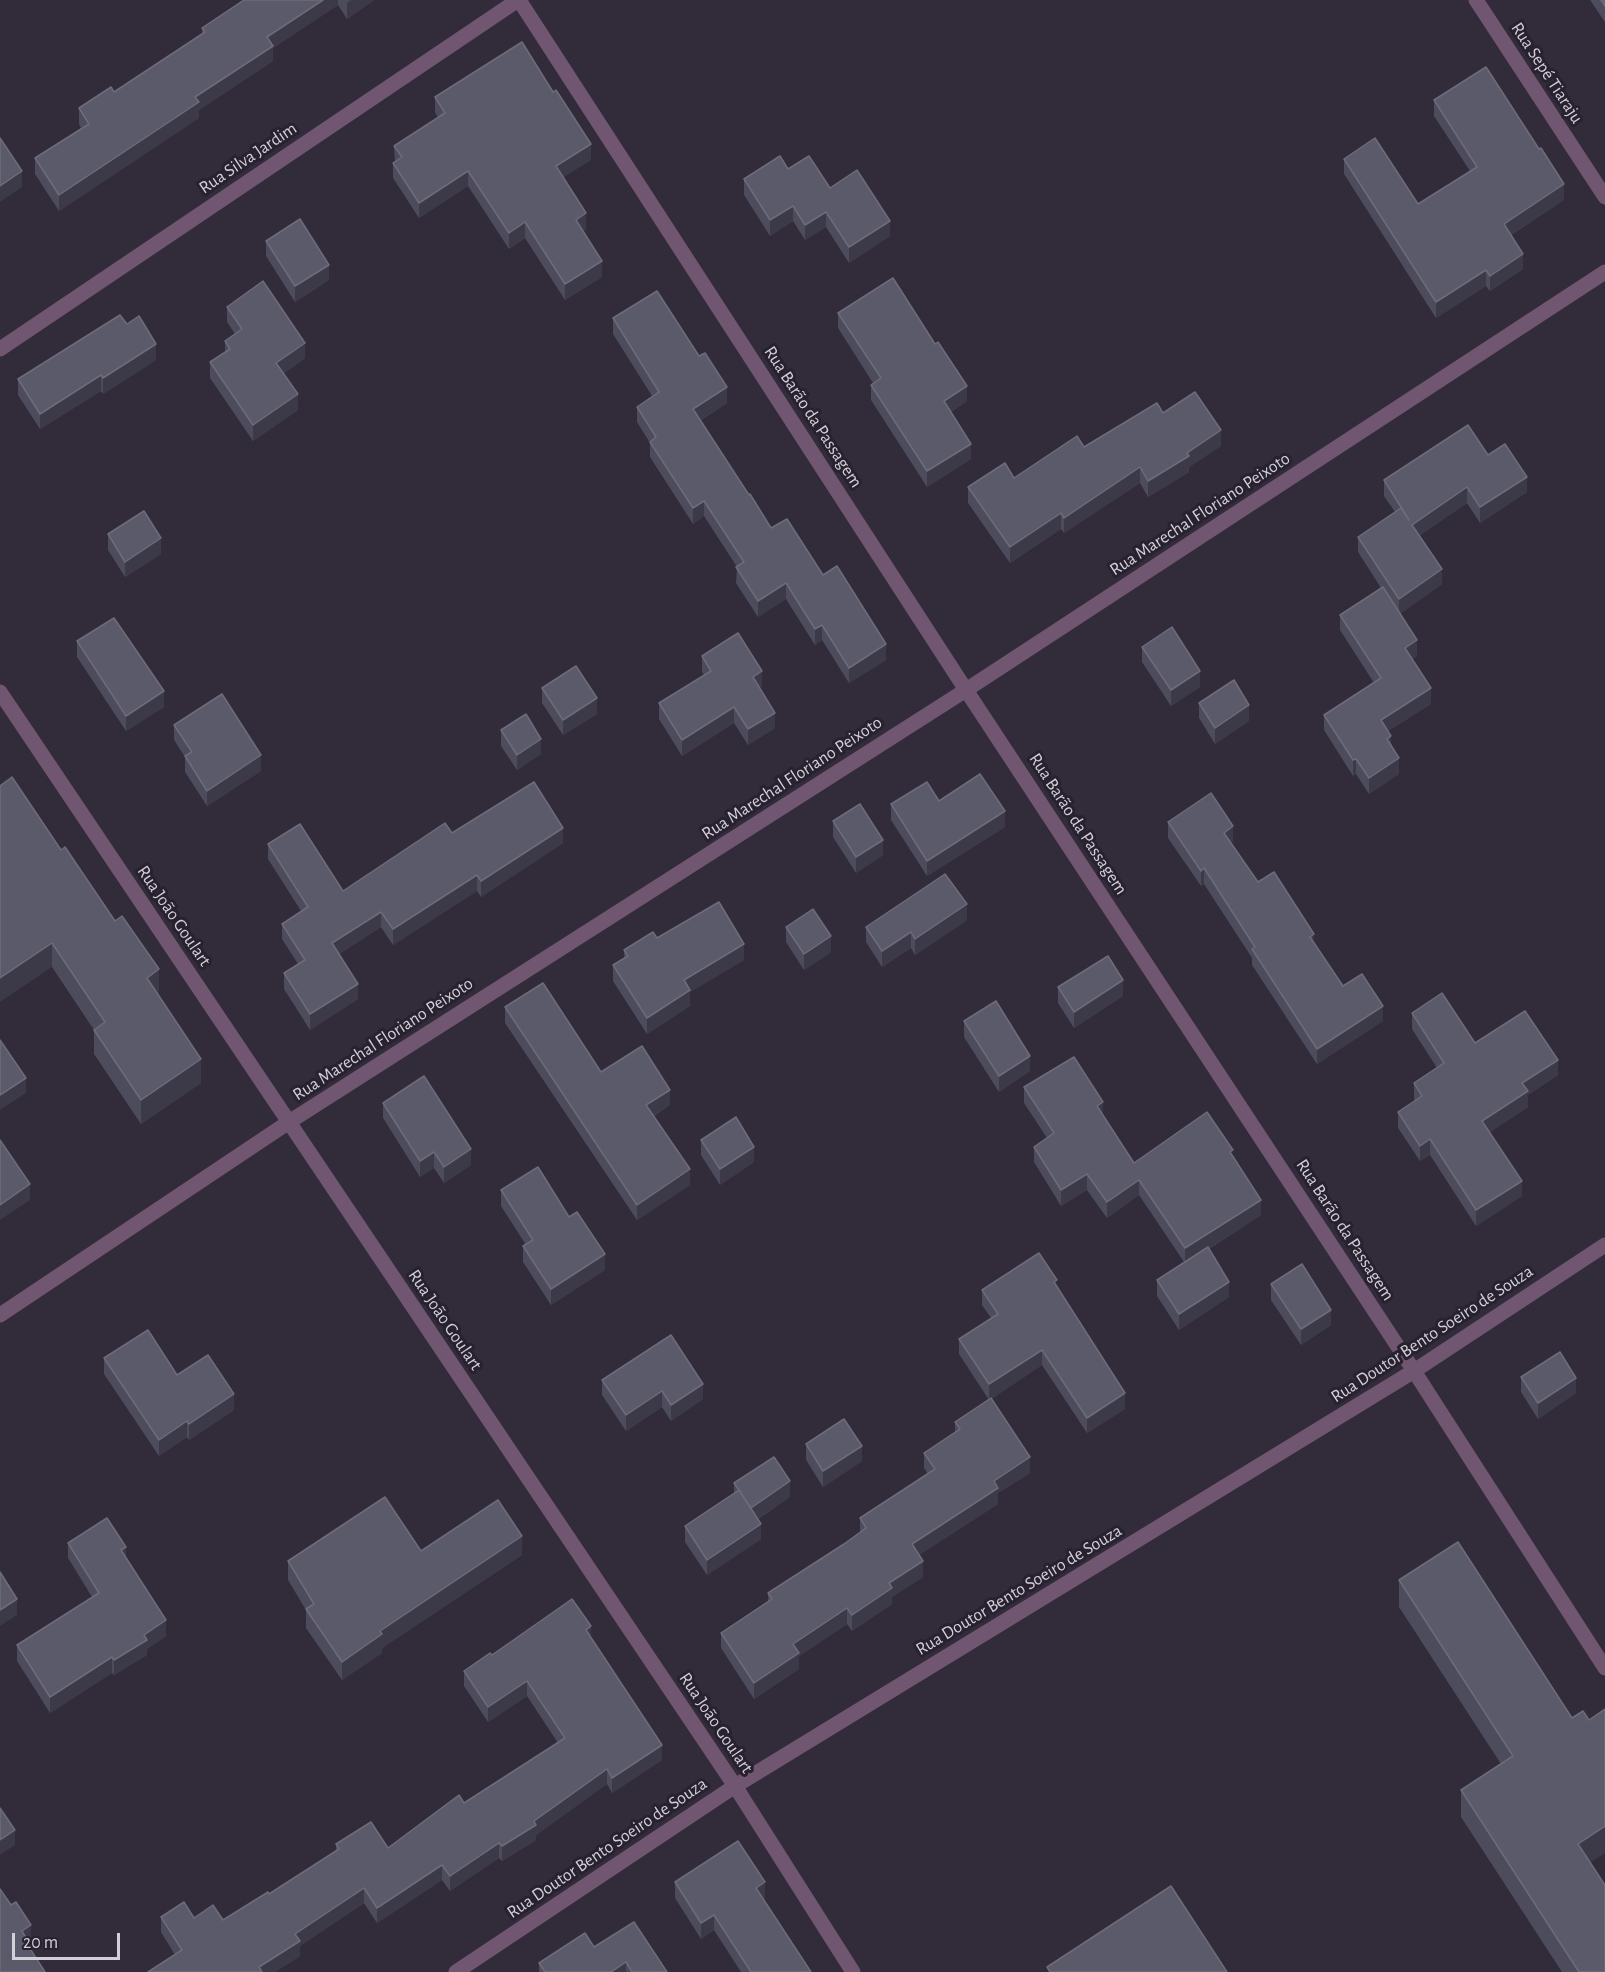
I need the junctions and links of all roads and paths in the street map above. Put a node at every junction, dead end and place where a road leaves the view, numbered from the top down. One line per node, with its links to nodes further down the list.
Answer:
1 (519, 0): 5 (street, Rua Silva Jardim); 6 (street, Rua Barão da Passagem)
2 (1476, 0): 3 (street, Rua Sepé Tiaraju)
3 (1605, 197)
4 (1605, 272): 6 (street, Rua Marechal Floriano Peixoto)
5 (0, 349)
6 (966, 690): 8 (street, Rua Marechal Floriano Peixoto); 11 (street, Rua Barão da Passagem)
7 (0, 693): 8 (street, Rua João Goulart)
8 (289, 1122): 10 (street, Rua Marechal Floriano Peixoto); 13 (street, Rua João Goulart)
9 (1605, 1245): 11 (street, Rua Doutor Bento Soeiro de Souza)
10 (0, 1315)
11 (1414, 1371): 12 (street, Rua Barão da Passagem); 13 (street, Rua Doutor Bento Soeiro de Souza)
12 (1605, 1668)
13 (735, 1786): 14 (street, Rua Doutor Bento Soeiro de Souza); 15 (street, Rua João Goulart)
14 (456, 1972)
15 (853, 1972)

